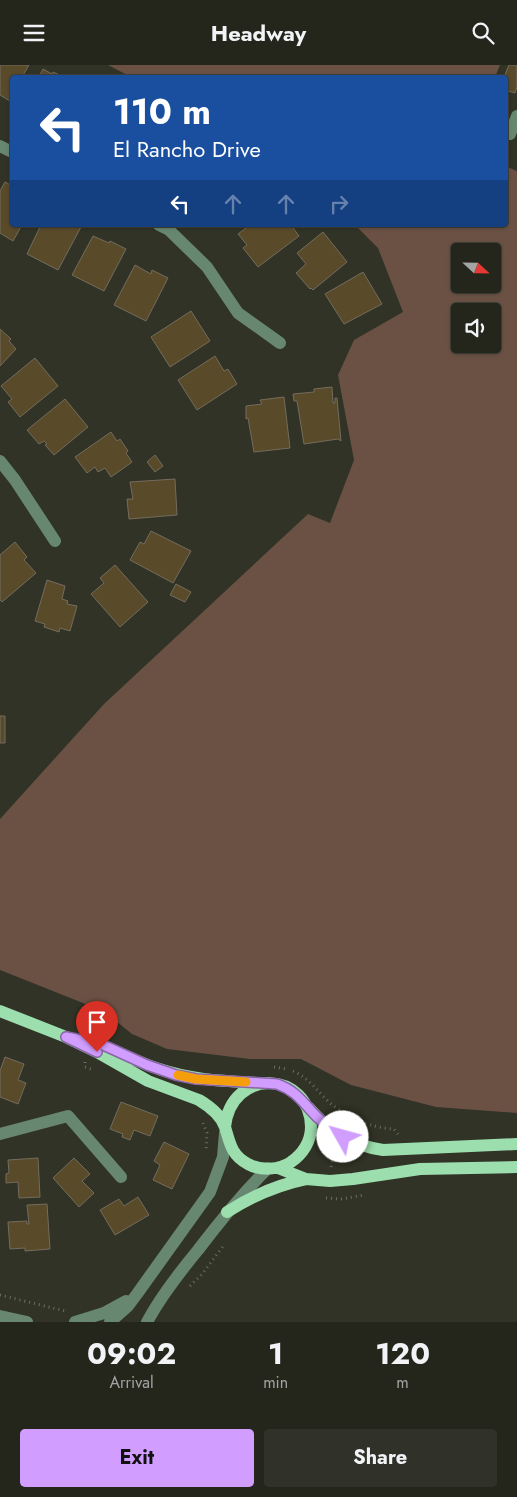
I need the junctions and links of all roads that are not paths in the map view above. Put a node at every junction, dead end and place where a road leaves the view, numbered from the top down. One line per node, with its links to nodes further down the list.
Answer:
1 (517, 116): 2 (street)
2 (510, 134)
3 (163, 227): 4 (street)
4 (280, 343)
5 (0, 461): 6 (street)
6 (55, 541)
7 (0, 1011): 8 (main road)
8 (66, 1037): 9 (main road); 11 (main road)
9 (266, 1083): 10 (main road); 11 (main road)
10 (303, 1101): 13 (main road); 15 (main road)
11 (225, 1130): 15 (main road); 19 (street)
12 (0, 1134): 16 (street)
13 (517, 1143)
14 (517, 1167): 17 (main road)
15 (273, 1168): 17 (main road); 18 (street)
16 (121, 1177)
17 (306, 1179): 18 (main road)
18 (227, 1212): 24 (street)
19 (137, 1294): 21 (street); 23 (street)
20 (0, 1315): 22 (street)
21 (72, 1317)
22 (27, 1322)
23 (110, 1322)
24 (147, 1322)

